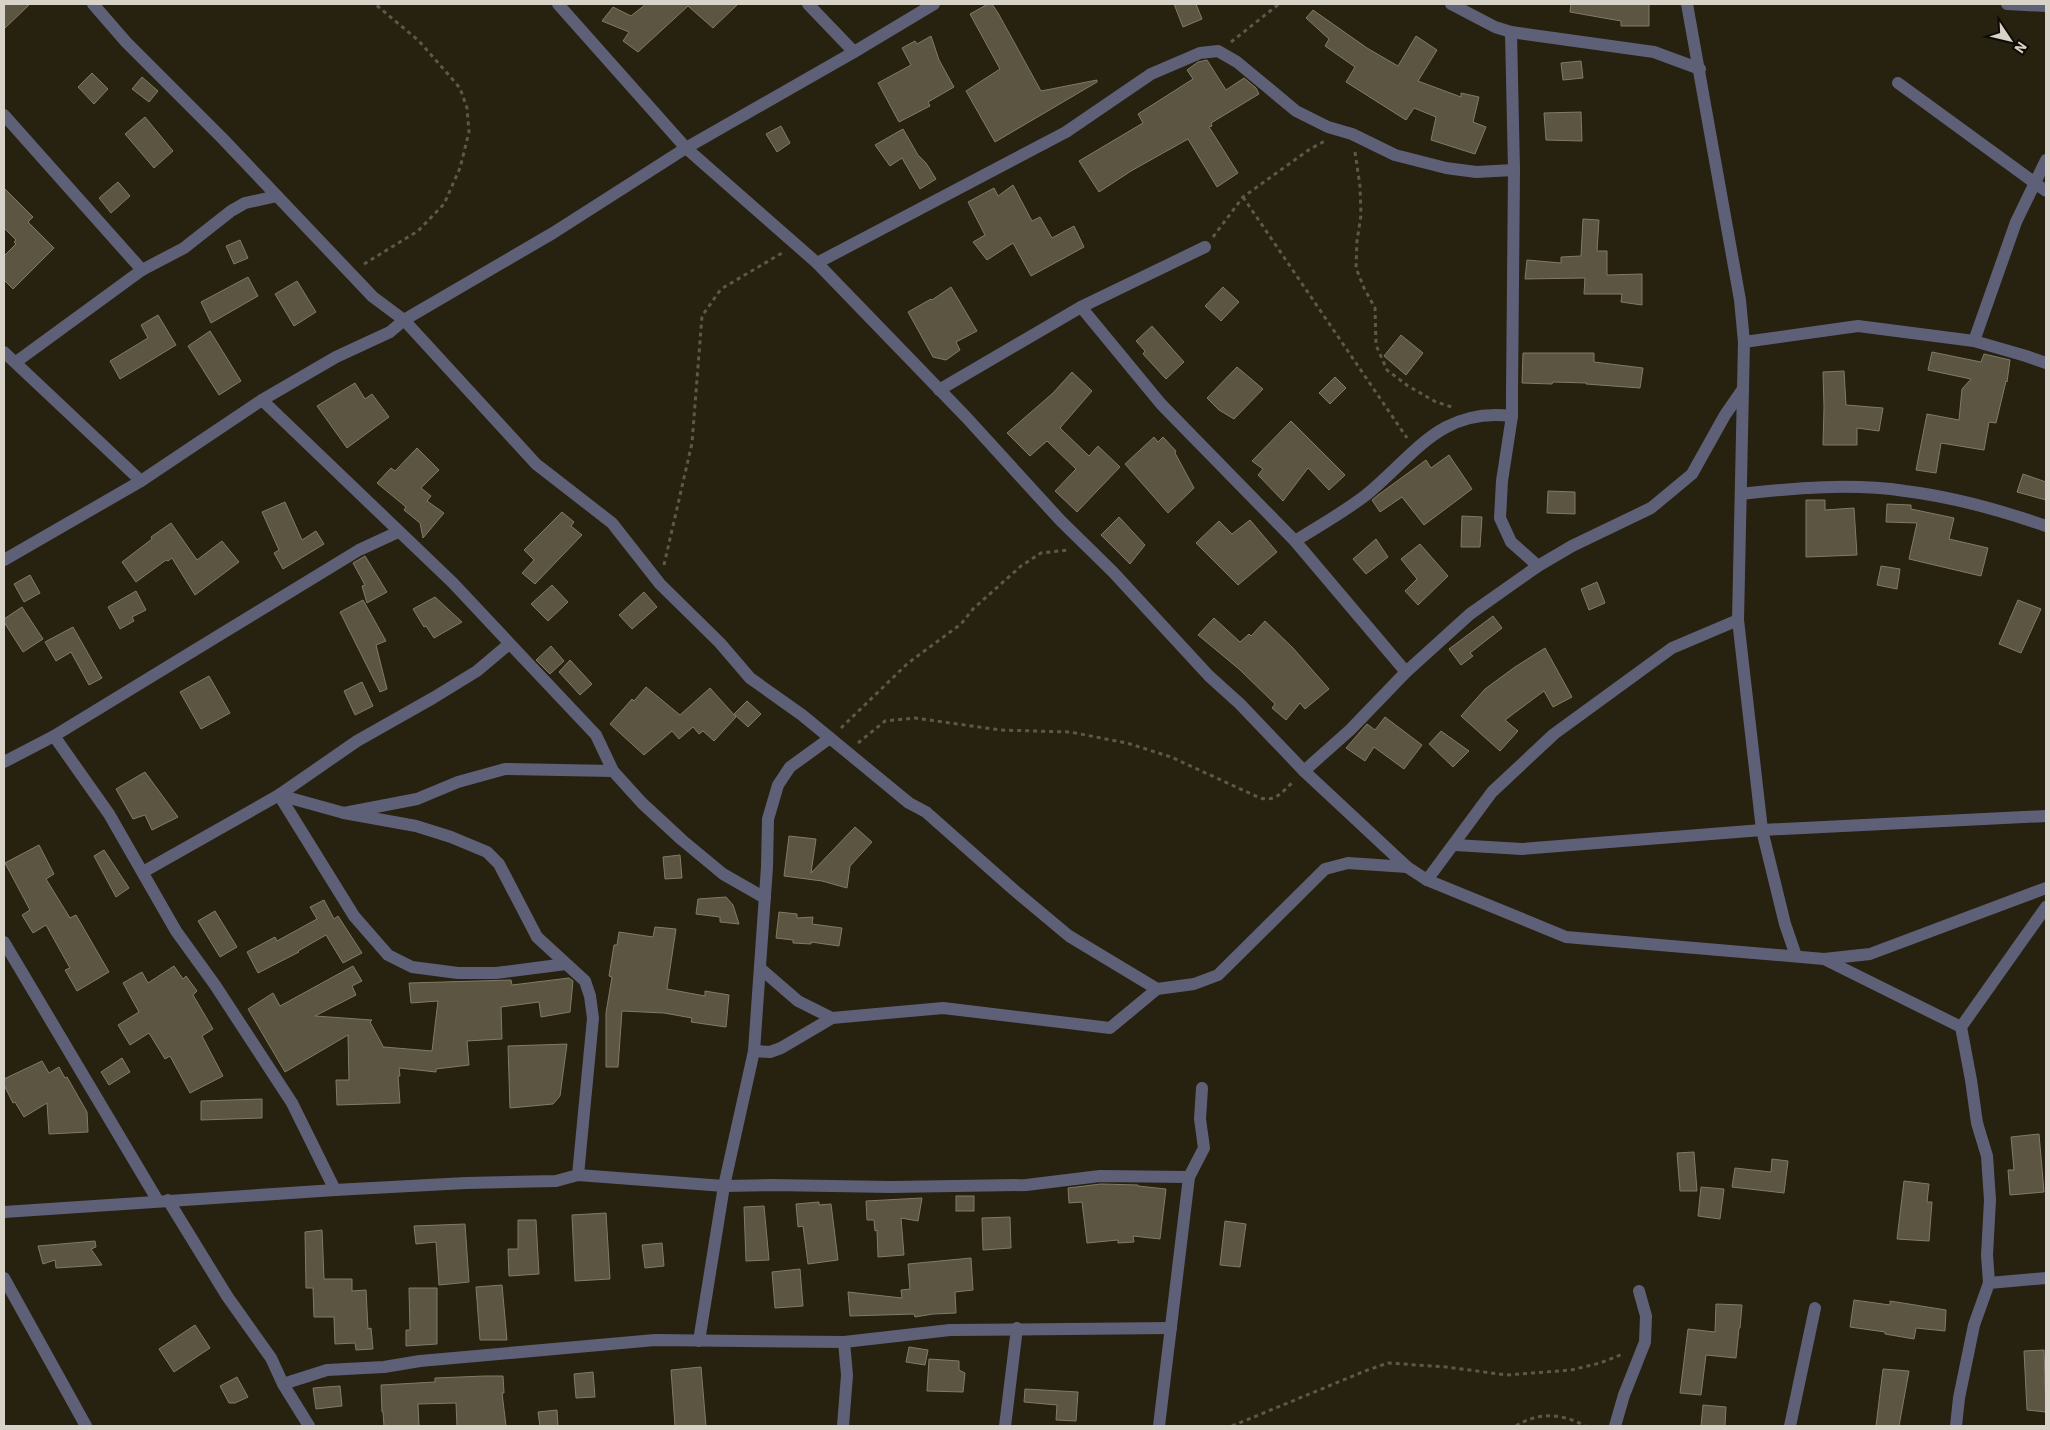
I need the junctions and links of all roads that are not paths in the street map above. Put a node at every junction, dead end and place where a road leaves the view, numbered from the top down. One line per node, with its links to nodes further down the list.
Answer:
1 (93, 4): 18 (street)
2 (558, 4): 14 (street)
3 (808, 4): 10 (street)
4 (934, 4): 10 (street)
5 (1451, 4): 9 (street)
6 (1687, 4): 11 (street)
7 (2007, 4): 8 (street)
8 (2046, 6)
9 (1511, 32): 11 (street); 16 (street)
10 (854, 52): 14 (street)
11 (1700, 69): 25 (street)
12 (1898, 83): 17 (street)
13 (4, 115): 21 (street)
14 (686, 148): 20 (street); 23 (street)
15 (2046, 160): 17 (street)
16 (1514, 170): 20 (street); 32 (street)
17 (2041, 187): 24 (street)
18 (278, 196): 21 (street); 23 (street)
19 (1205, 247): 22 (street)
20 (816, 263): 30 (street)
21 (142, 270): 27 (street)
22 (1081, 307): 30 (street); 37 (street)
23 (404, 320): 31 (street); 44 (street)
24 (1974, 341): 25 (street); 28 (street)
25 (1744, 342): 29 (street)
26 (4, 352): 27 (street)
27 (16, 362): 33 (street)
28 (2046, 363)
29 (1743, 389): 34 (street); 39 (street)
30 (939, 390): 47 (street)
31 (262, 400): 33 (street); 36 (street)
32 (1512, 416): 37 (street); 39 (street)
33 (141, 481): 38 (street)
34 (1741, 494): 35 (street); 40 (street)
35 (2046, 526)
36 (398, 532): 41 (street); 43 (street)
37 (1295, 541): 42 (street)
38 (4, 560)
39 (1538, 566): 42 (street)
40 (1738, 620): 51 (street); 52 (street)
41 (509, 644): 46 (street); 48 (street)
42 (1406, 672): 47 (street)
43 (54, 736): 45 (street); 54 (street)
44 (830, 738): 57 (street); 64 (street)
45 (4, 762)
46 (613, 771): 49 (street); 57 (street)
47 (1304, 771): 53 (street)
48 (279, 796): 49 (street); 54 (street); 62 (street)
49 (344, 813): 62 (street)
50 (2046, 816): 51 (street)
51 (1762, 830): 52 (street); 60 (street)
52 (1455, 845): 55 (street)
53 (1407, 867): 55 (street); 64 (street)
54 (143, 872): 72 (street)
55 (1427, 880): 60 (street)
56 (2046, 888): 61 (street)
57 (765, 898): 63 (street)
58 (2046, 908): 66 (street)
59 (4, 942): 73 (street)
60 (1796, 956): 61 (street)
61 (1824, 959): 66 (street)
62 (566, 964): 69 (street)
63 (761, 968): 65 (street); 67 (street)
64 (1157, 989): 65 (street)
65 (832, 1018): 67 (street)
66 (1961, 1027): 77 (street)
67 (754, 1051): 71 (street)
68 (1202, 1088): 70 (street)
69 (578, 1175): 71 (street); 72 (street)
70 (1189, 1177): 71 (street); 81 (street)
71 (724, 1186): 82 (street)
72 (335, 1190): 73 (street)
73 (163, 1200): 74 (street); 84 (street)
74 (4, 1212)
75 (4, 1278): 85 (street)
76 (2046, 1278): 77 (street)
77 (1989, 1283): 92 (street)
78 (1640, 1291): 90 (street)
79 (1815, 1308): 91 (street)
80 (1017, 1328): 81 (street); 83 (street); 88 (street)
81 (1171, 1328): 89 (street)
82 (699, 1341): 83 (street); 84 (street)
83 (844, 1342): 87 (street)
84 (283, 1384): 86 (street)
85 (86, 1426)
86 (309, 1426)
87 (843, 1426)
88 (1005, 1426)
89 (1159, 1426)
90 (1615, 1426)
91 (1790, 1426)
92 (1956, 1426)

